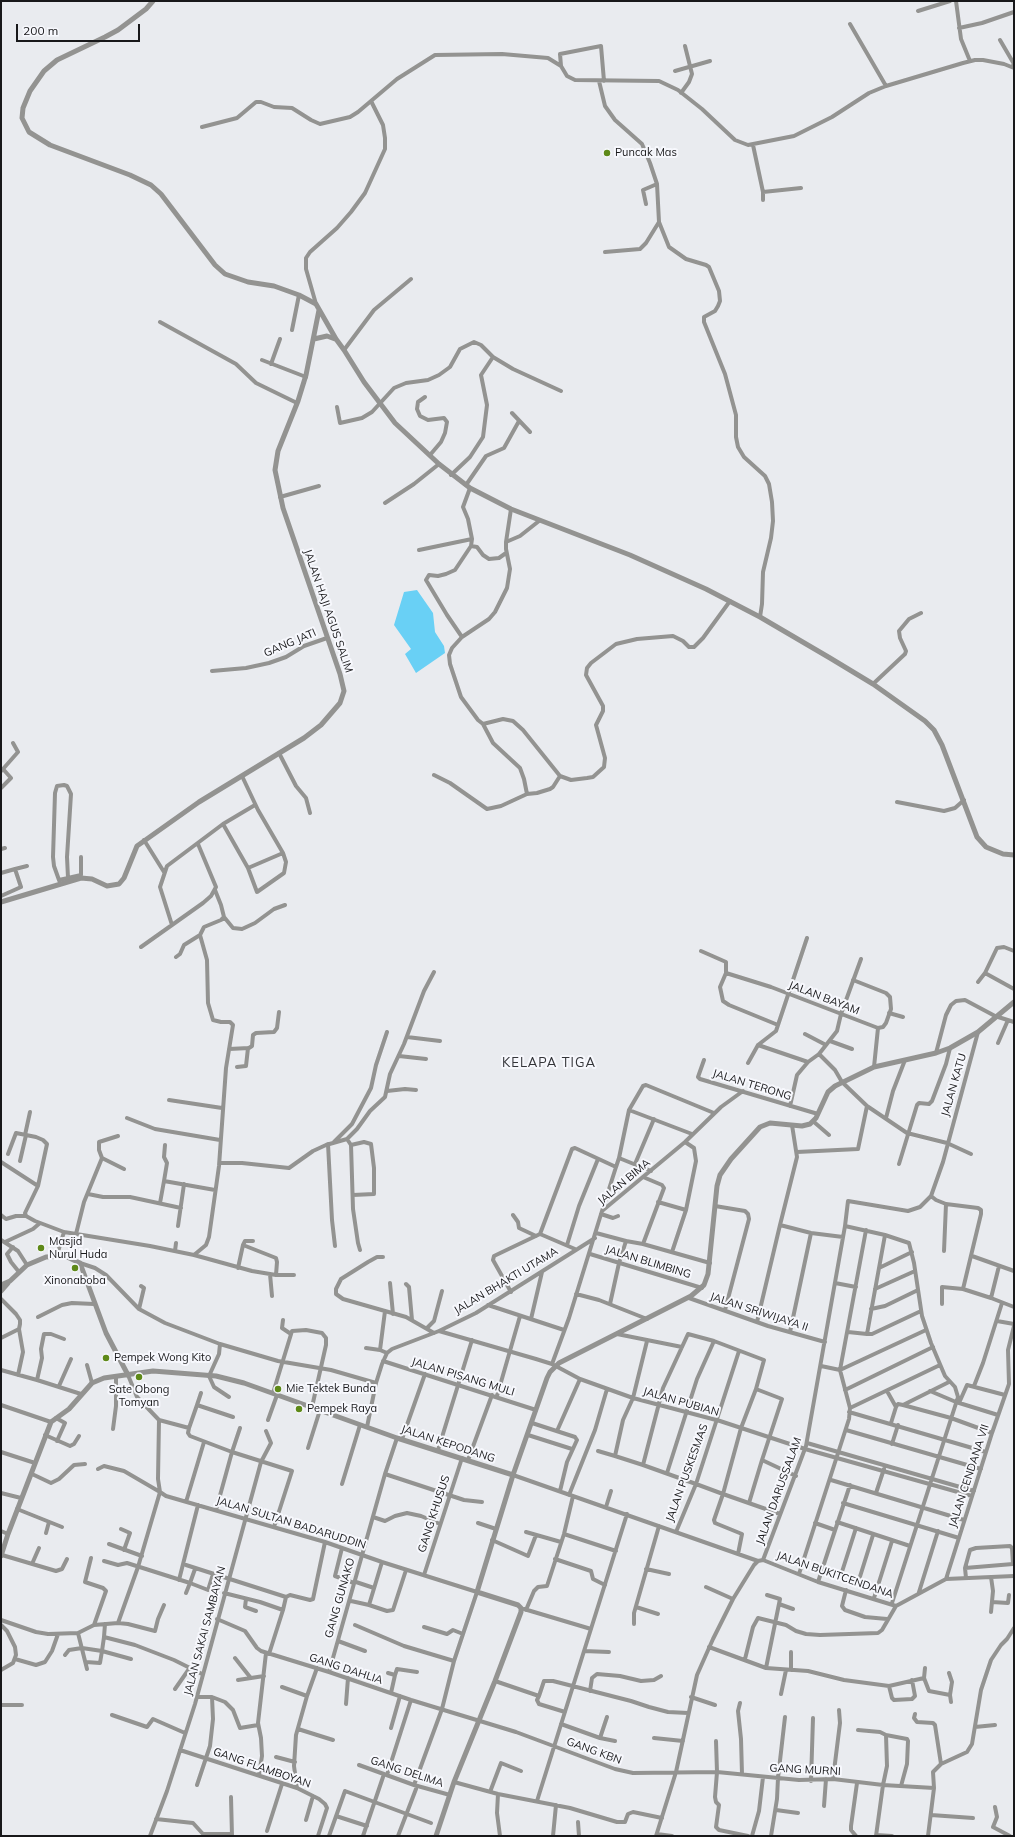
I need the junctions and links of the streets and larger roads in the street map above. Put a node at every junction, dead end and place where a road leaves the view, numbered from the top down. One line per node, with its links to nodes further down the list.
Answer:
1 (153, 1): 30 (street)
2 (950, 1): 4 (street)
3 (956, 1): 7 (street)
4 (918, 11)
5 (1014, 12): 7 (street)
6 (850, 24): 17 (street)
7 (959, 28): 11 (street)
8 (1000, 40): 14 (street)
9 (685, 46): 13 (street)
10 (710, 61): 13 (street)
11 (970, 61): 14 (street); 17 (street)
12 (561, 66): 16 (street); 16 (street); 19 (street)
13 (691, 66): 15 (street); 18 (street)
14 (1013, 66)
15 (675, 71)
16 (601, 81): 18 (street); 22 (street)
17 (886, 86): 21 (street)
18 (681, 93): 21 (street)
19 (371, 101): 20 (street); 31 (street)
20 (202, 127)
21 (753, 145): 24 (street)
22 (657, 184): 26 (street); 27 (street)
23 (801, 188): 24 (street)
24 (763, 192): 25 (street)
25 (763, 200)
26 (646, 204)
27 (659, 222): 28 (street); 67 (street)
28 (605, 252)
29 (411, 279): 38 (street)
30 (299, 295): 31 (street); 34 (street)
31 (316, 304): 32 (street)
32 (319, 310): 35 (street, JALAN HAJI AGUS SALIM); 37 (street)
33 (160, 322): 45 (street)
34 (292, 330)
35 (314, 338): 37 (street); 42 (street, JALAN HAJI AGUS SALIM)
36 (280, 339): 41 (street)
37 (336, 339): 38 (street)
38 (344, 350): 46 (street)
39 (493, 357): 43 (street); 46 (street); 53 (street)
40 (262, 360): 41 (street)
41 (271, 364): 42 (street)
42 (306, 377): 45 (street, JALAN HAJI AGUS SALIM)
43 (561, 390)
44 (425, 397): 51 (street)
45 (297, 403): 56 (street, JALAN HAJI AGUS SALIM)
46 (380, 404): 47 (street); 51 (street)
47 (337, 407)
48 (512, 413): 49 (street)
49 (519, 421): 50 (street); 55 (street)
50 (530, 432)
51 (430, 455): 52 (street)
52 (439, 464): 53 (street); 57 (street)
53 (451, 475): 55 (street)
54 (319, 486): 56 (street)
55 (468, 486): 58 (street); 60 (street)
56 (279, 497): 69 (street, JALAN HAJI AGUS SALIM)
57 (385, 503)
58 (511, 509): 59 (street); 61 (street)
59 (539, 521): 61 (street); 65 (street)
60 (472, 539): 62 (street); 63 (street)
61 (506, 542): 64 (street)
62 (471, 546): 64 (street); 68 (street)
63 (419, 550)
64 (506, 553): 68 (street)
65 (730, 601): 67 (street); 78 (street)
66 (921, 613): 71 (street)
67 (760, 617): 71 (street)
68 (462, 637): 72 (street)
69 (327, 638): 70 (street, GANG JATI); 74 (street, JALAN HAJI AGUS SALIM)
70 (212, 671)
71 (873, 684): 81 (street)
72 (483, 724): 78 (street); 80 (street)
73 (13, 743): 75 (street)
74 (279, 753): 77 (street, JALAN HAJI AGUS SALIM); 84 (street)
75 (2, 770): 79 (street)
76 (434, 775): 80 (street)
77 (242, 776): 83 (street); 86 (street, JALAN HAJI AGUS SALIM)
78 (560, 776): 80 (street)
79 (1, 788)
80 (527, 794)
81 (964, 800): 82 (street); 89 (street)
82 (897, 802)
83 (255, 805): 85 (street); 88 (street)
84 (310, 813)
85 (223, 824): 87 (street); 92 (street)
86 (144, 840): 94 (street); 97 (street, JALAN HAJI AGUS SALIM)
87 (198, 844): 94 (street); 98 (street)
88 (283, 853): 92 (street); 92 (street)
89 (1014, 855)
90 (81, 857): 96 (street)
91 (27, 866): 93 (street)
92 (248, 868)
93 (15, 869): 95 (street); 99 (street)
94 (164, 872): 103 (street)
95 (1, 873)
96 (68, 878): 97 (street); 97 (street)
97 (60, 882): 100 (street, JALAN HAJI AGUS SALIM)
98 (215, 890): 102 (street); 103 (street)
99 (1, 896)
100 (1, 902)
101 (285, 905): 102 (street)
102 (224, 917): 104 (street)
103 (172, 925): 106 (street)
104 (200, 935): 109 (street); 139 (street)
105 (807, 938): 117 (street)
106 (141, 947)
107 (701, 951): 113 (street)
108 (1014, 951): 112 (street)
109 (176, 957)
110 (861, 959): 114 (street)
111 (434, 972): 131 (street)
112 (985, 972): 115 (street); 116 (street)
113 (726, 973): 117 (street, JALAN BAYAM); 126 (street)
114 (853, 980): 120 (street); 121 (street)
115 (978, 982)
116 (1014, 989)
117 (788, 994): 121 (street, JALAN BAYAM); 126 (street)
118 (1014, 1002): 122 (street)
119 (279, 1012): 137 (street)
120 (889, 1013): 123 (street); 127 (street)
121 (841, 1014): 127 (street, JALAN BAYAM); 133 (street)
122 (996, 1016): 124 (street); 129 (street); 141 (street)
123 (903, 1017)
124 (1008, 1020): 125 (street); 134 (street)
125 (1014, 1022)
126 (778, 1026): 135 (street)
127 (878, 1028): 150 (street)
128 (387, 1032): 175 (street)
129 (978, 1032): 138 (street); 177 (street, JALAN KATU)
130 (805, 1034): 136 (street)
131 (407, 1037): 132 (street); 143 (street)
132 (440, 1041)
133 (830, 1041): 136 (street); 140 (street)
134 (998, 1043)
135 (758, 1045): 147 (street); 148 (street)
136 (826, 1046): 142 (street)
137 (248, 1048): 139 (street); 149 (street)
138 (950, 1048): 141 (street); 168 (street)
139 (229, 1049): 158 (street)
140 (852, 1049)
141 (936, 1053): 146 (street)
142 (818, 1054): 147 (street); 151 (street)
143 (399, 1056): 144 (street); 154 (street)
144 (426, 1059)
145 (704, 1060): 153 (street, JALAN TERONG)
146 (905, 1060): 150 (street); 164 (street)
147 (808, 1062): 156 (street)
148 (748, 1063)
149 (237, 1067)
150 (874, 1067): 151 (street)
151 (842, 1082): 157 (street); 162 (street)
152 (416, 1090): 154 (street)
153 (743, 1091): 156 (street, JALAN TERONG); 161 (street, JALAN BIMA)
154 (387, 1092): 173 (street)
155 (170, 1100): 158 (street)
156 (790, 1106): 162 (street, JALAN TERONG)
157 (867, 1106): 164 (street); 181 (street)
158 (222, 1108): 174 (street)
159 (629, 1110): 161 (street); 165 (street); 185 (street)
160 (30, 1112): 170 (street)
161 (714, 1113): 169 (street, JALAN BIMA)
162 (818, 1114): 166 (street)
163 (127, 1118): 174 (street)
164 (886, 1118): 168 (street)
165 (654, 1119): 169 (street); 190 (street)
166 (814, 1122): 167 (street); 172 (street)
167 (792, 1125): 181 (street); 206 (street)
168 (908, 1133): 177 (street); 191 (street)
169 (692, 1134): 176 (street, JALAN BIMA)
170 (26, 1135): 182 (street); 187 (street); 198 (street)
171 (118, 1136): 184 (street)
172 (829, 1136)
173 (347, 1139): 175 (street); 180 (street)
174 (220, 1140): 189 (street)
175 (334, 1142): 178 (street)
176 (685, 1142): 194 (street, JALAN BIMA); 208 (street)
177 (947, 1143): 183 (street); 202 (street, JALAN KATU)
178 (328, 1144): 189 (street); 234 (street)
179 (166, 1145): 196 (street)
180 (351, 1145): 201 (street); 201 (street)
181 (797, 1152): 215 (street)
182 (8, 1154)
183 (971, 1154)
184 (102, 1158): 193 (street); 200 (street)
185 (619, 1158): 190 (street); 192 (street)
186 (598, 1159): 192 (street); 223 (street); 233 (street)
187 (20, 1161)
188 (1, 1162): 198 (street)
189 (220, 1163): 199 (street)
190 (635, 1164): 194 (street)
191 (899, 1164)
192 (616, 1167): 209 (street)
193 (124, 1169)
194 (650, 1171): 195 (street, JALAN BIMA)
195 (643, 1177): 203 (street); 209 (street, JALAN BIMA)
196 (164, 1181): 197 (street); 204 (street)
197 (184, 1184): 199 (street); 207 (street)
198 (38, 1186): 212 (street)
199 (215, 1190): 244 (street)
200 (88, 1194): 204 (street); 222 (street)
201 (353, 1195): 237 (street)
202 (931, 1196): 205 (street); 217 (street, JALAN DARUSSALAM)
203 (658, 1202): 208 (street); 231 (street)
204 (160, 1203): 207 (street)
205 (946, 1204): 239 (street); 245 (street)
206 (715, 1206): 249 (street); 288 (street)
207 (181, 1208): 216 (street)
208 (686, 1210): 240 (street)
209 (602, 1213): 213 (street); 220 (street, JALAN BIMA)
210 (1, 1215): 212 (street)
211 (513, 1215): 223 (street)
212 (26, 1216): 214 (street)
213 (618, 1216)
214 (40, 1223): 219 (street); 227 (street)
215 (780, 1225): 221 (street); 299 (street)
216 (178, 1226)
217 (845, 1226): 218 (street); 225 (street, JALAN DARUSSALAM)
218 (866, 1230): 224 (street); 267 (street)
219 (64, 1232): 222 (street); 243 (street)
220 (596, 1233): 226 (street, JALAN BIMA); 229 (street)
221 (811, 1233): 225 (street); 306 (street)
222 (76, 1234): 238 (street)
223 (538, 1235): 233 (street); 274 (street)
224 (885, 1235): 241 (street); 253 (street)
225 (843, 1236): 263 (street, JALAN DARUSSALAM)
226 (595, 1238): 236 (street, JALAN BHAKTI UTAMA); 242 (street, JALAN BIMA)
227 (3, 1241): 235 (street)
228 (253, 1241): 232 (street)
229 (626, 1241): 231 (street); 248 (street)
230 (176, 1243): 238 (street)
231 (643, 1244): 240 (street)
232 (243, 1245): 252 (street); 259 (street)
233 (566, 1245): 236 (street)
234 (335, 1246)
235 (14, 1247): 250 (street); 256 (street)
236 (575, 1249): 257 (street, JALAN BHAKTI UTAMA)
237 (360, 1250)
238 (175, 1251): 244 (street)
239 (944, 1251)
240 (672, 1252): 249 (street)
241 (912, 1252): 253 (street); 254 (street)
242 (590, 1254): 248 (street, JALAN BLIMBING); 275 (street, JALAN BIMA)
243 (57, 1255): 247 (street); 250 (street)
244 (194, 1255): 252 (street)
245 (972, 1256): 251 (street); 270 (street)
246 (383, 1257): 289 (street)
247 (80, 1263): 281 (street); 286 (street)
248 (618, 1263): 268 (street, JALAN BLIMBING); 282 (street)
249 (710, 1263): 268 (street)
250 (27, 1265): 256 (street)
251 (999, 1266): 255 (street); 278 (street)
252 (238, 1268): 258 (street)
253 (879, 1268): 269 (street)
254 (915, 1271): 269 (street); 271 (street)
255 (1014, 1271)
256 (19, 1272): 261 (street)
257 (542, 1272): 274 (street, JALAN BHAKTI UTAMA); 294 (street)
258 (270, 1274): 259 (street); 276 (street)
259 (276, 1275): 260 (street)
260 (294, 1275)
261 (10, 1280): 265 (street); 272 (street)
262 (390, 1283): 291 (street)
263 (835, 1283): 267 (street); 317 (street, JALAN DARUSSALAM)
264 (406, 1284): 297 (street)
265 (1, 1285)
266 (141, 1286): 286 (street)
267 (856, 1286): 307 (street)
268 (702, 1288): 277 (street)
269 (875, 1289): 287 (street)
270 (963, 1289): 278 (street); 283 (street)
271 (918, 1290): 287 (street); 290 (street)
272 (1, 1291)
273 (442, 1291): 301 (street)
274 (511, 1292): 284 (street, JALAN BHAKTI UTAMA)
275 (576, 1294): 282 (street); 303 (street, JALAN BIMA)
276 (272, 1296)
277 (689, 1298): 288 (street, JALAN SRIWIJAYA II); 295 (street)
278 (991, 1298): 280 (street)
279 (1, 1299): 302 (street)
280 (1002, 1303): 285 (street); 298 (street)
281 (94, 1304): 292 (street); 339 (street)
282 (610, 1304): 295 (street)
283 (942, 1304)
284 (488, 1305): 293 (street); 305 (street, JALAN BHAKTI UTAMA)
285 (1014, 1308)
286 (139, 1309): 318 (street)
287 (872, 1309): 311 (street)
288 (725, 1310): 299 (street, JALAN SRIWIJAYA II)
289 (385, 1311): 291 (street); 322 (street)
290 (921, 1311): 304 (street); 311 (street)
291 (393, 1314): 297 (street)
292 (38, 1316)
293 (520, 1316): 294 (street); 323 (street)
294 (530, 1319): 303 (street)
295 (647, 1319): 310 (street)
296 (283, 1320): 309 (street)
297 (412, 1320): 301 (street)
298 (997, 1321): 300 (street); 348 (street)
299 (757, 1322): 306 (street, JALAN SRIWIJAYA II)
300 (1014, 1325): 358 (street, JALAN CENDANA VII)
301 (427, 1328): 308 (street)
302 (19, 1329): 312 (street); 338 (street)
303 (564, 1330): 330 (street, JALAN BIMA)
304 (926, 1330): 321 (street); 335 (street)
305 (439, 1331): 308 (street, JALAN BHAKTI UTAMA); 314 (street, JALAN PUBIAN)
306 (790, 1332): 317 (street, JALAN SRIWIJAYA II)
307 (848, 1332): 311 (street); 335 (street)
308 (434, 1333): 325 (street, JALAN BHAKTI UTAMA)
309 (291, 1334): 328 (street); 333 (street)
310 (617, 1334): 315 (street); 330 (street)
311 (867, 1334)
312 (1, 1338)
313 (64, 1339): 342 (street)
314 (472, 1340): 323 (street, JALAN PUBIAN); 346 (street)
315 (648, 1341): 319 (street); 361 (street)
316 (714, 1341): 319 (street); 324 (street); 372 (street)
317 (824, 1342): 332 (street, JALAN DARUSSALAM)
318 (220, 1344): 328 (street); 336 (street)
319 (682, 1347): 365 (street)
320 (366, 1348): 322 (street)
321 (932, 1348): 331 (street); 351 (street)
322 (380, 1350): 325 (street)
323 (509, 1351): 330 (street, JALAN PUBIAN); 359 (street)
324 (738, 1351): 350 (street); 379 (street, JALAN PUSKESMAS)
325 (387, 1353): 327 (street)
326 (71, 1359): 347 (street)
327 (383, 1361): 337 (street, JALAN PISANG MULI); 345 (street)
328 (283, 1362): 333 (street); 356 (street)
329 (87, 1365): 344 (street)
330 (553, 1365): 341 (street, JALAN PUBIAN); 370 (street)
331 (940, 1365): 343 (street); 352 (street)
332 (821, 1366): 335 (street); 402 (street, JALAN DARUSSALAM)
333 (322, 1368): 345 (street); 367 (street)
334 (1, 1370): 338 (street)
335 (840, 1370): 351 (street)
336 (208, 1374): 339 (street, JALAN KEPODANG); 356 (street, JALAN KEPODANG); 360 (street)
337 (424, 1374): 346 (street, JALAN PISANG MULI); 397 (street, GANG GUNAKO)
338 (18, 1375): 342 (street)
339 (128, 1375): 340 (street, JALAN KEPODANG); 377 (street)
340 (116, 1376): 344 (street, JALAN KEPODANG); 389 (street)
341 (580, 1379): 349 (street, JALAN PUBIAN); 392 (street)
342 (37, 1380): 347 (street)
343 (949, 1382): 353 (street); 362 (street)
344 (92, 1383): 355 (street)
345 (376, 1383): 385 (street)
346 (459, 1385): 357 (street, JALAN PISANG MULI); 407 (street)
347 (59, 1386): 355 (street)
348 (974, 1386): 358 (street); 362 (street)
349 (607, 1389): 361 (street, JALAN PUBIAN); 445 (street)
350 (756, 1389): 388 (street); 398 (street)
351 (845, 1390): 371 (street)
352 (887, 1391): 368 (street); 371 (street)
353 (930, 1391): 362 (street); 366 (street)
354 (201, 1393): 364 (street)
355 (81, 1394): 375 (street)
356 (275, 1394): 367 (street, JALAN KEPODANG); 378 (street)
357 (492, 1395): 359 (street, JALAN PISANG MULI); 417 (street)
358 (1005, 1395): 373 (street, JALAN CENDANA VII)
359 (497, 1396): 370 (street, JALAN PISANG MULI)
360 (230, 1397)
361 (633, 1398): 365 (street, JALAN PUBIAN); 413 (street)
362 (957, 1403): 373 (street); 376 (street)
363 (1, 1405): 380 (street)
364 (197, 1405): 374 (street); 386 (street)
365 (658, 1405): 372 (street, JALAN PUBIAN); 422 (street)
366 (902, 1405): 368 (street); 376 (street)
367 (312, 1407): 369 (street, JALAN KEPODANG)
368 (896, 1407): 382 (street)
369 (320, 1410): 383 (street, JALAN KEPODANG); 404 (street)
370 (536, 1410): 381 (street)
371 (849, 1410): 382 (street); 390 (street)
372 (687, 1412): 379 (street, JALAN PUBIAN); 427 (street)
373 (998, 1415): 393 (street, JALAN CENDANA VII)
374 (233, 1417)
375 (56, 1418): 380 (street); 400 (street)
376 (951, 1418): 393 (street); 399 (street)
377 (160, 1420): 386 (street); 439 (street)
378 (268, 1420)
379 (716, 1420): 388 (street, JALAN PUBIAN); 435 (street, JALAN PUSKESMAS)
380 (51, 1422): 394 (street)
381 (532, 1423): 392 (street); 395 (street)
382 (891, 1423): 384 (street)
383 (360, 1425): 385 (street, JALAN KEPODANG); 434 (street)
384 (898, 1425): 399 (street); 403 (street)
385 (366, 1427): 397 (street, JALAN KEPODANG)
386 (189, 1428): 401 (street)
387 (240, 1428): 410 (street)
388 (741, 1428): 398 (street, JALAN PUBIAN); 442 (street)
389 (113, 1429)
390 (846, 1430): 403 (street); 411 (street)
391 (266, 1431): 419 (street, JALAN SAKAI SAMBAYAN)
392 (557, 1431): 405 (street)
393 (992, 1433): 412 (street, JALAN CENDANA VII)
394 (45, 1435): 400 (street); 420 (street)
395 (528, 1435): 405 (street); 430 (street)
396 (80, 1436): 400 (street)
397 (399, 1438): 407 (street, JALAN KEPODANG); 429 (street, GANG GUNAKO)
398 (769, 1438): 406 (street, JALAN PUBIAN); 418 (street)
399 (944, 1439): 412 (street); 414 (street)
400 (57, 1441)
401 (204, 1442): 410 (street); 447 (street)
402 (807, 1443): 406 (street, JALAN DARUSSALAM); 411 (street)
403 (892, 1444): 414 (street)
404 (308, 1448)
405 (572, 1449): 440 (street)
406 (805, 1449): 416 (street, JALAN PUBIAN); 431 (street, JALAN DARUSSALAM)
407 (438, 1450): 415 (street, JALAN KEPODANG)
408 (598, 1450): 413 (street)
409 (1, 1452): 420 (street)
410 (232, 1452): 419 (street); 455 (street)
411 (839, 1452): 416 (street); 423 (street)
412 (986, 1452): 425 (street, JALAN CENDANA VII)
413 (615, 1456): 422 (street)
414 (939, 1457): 425 (street); 433 (street)
415 (462, 1458): 417 (street, JALAN KEPODANG); 444 (street, GANG KHUSUS)
416 (837, 1458): 426 (street, JALAN PUBIAN); 432 (street)
417 (468, 1460): 430 (street, JALAN KEPODANG)
418 (762, 1460): 431 (street); 449 (street)
419 (261, 1462): 459 (street, JALAN SAKAI SAMBAYAN); 469 (street)
420 (34, 1463): 428 (street)
421 (85, 1464): 428 (street)
422 (643, 1465): 427 (street)
423 (885, 1466): 426 (street); 433 (street)
424 (98, 1469): 439 (street, JALAN SULTAN BADARUDDIN)
425 (981, 1469): 443 (street, JALAN CENDANA VII)
426 (883, 1471): 433 (street, JALAN PUBIAN); 441 (street)
427 (667, 1473): 435 (street)
428 (32, 1474): 446 (street)
429 (385, 1474): 444 (street); 458 (street, GANG GUNAKO)
430 (514, 1475): 440 (street, JALAN KEPODANG); 472 (street)
431 (796, 1476): 457 (street, JALAN DARUSSALAM)
432 (831, 1480): 436 (street); 464 (street)
433 (931, 1482): 443 (street); 452 (street)
434 (342, 1484)
435 (696, 1484): 442 (street); 477 (street, JALAN PUSKESMAS)
436 (850, 1485): 441 (street); 450 (street)
437 (611, 1491): 453 (street)
438 (1, 1492): 446 (street)
439 (160, 1492): 447 (street, JALAN SULTAN BADARUDDIN); 497 (street)
440 (560, 1492): 445 (street, JALAN KEPODANG)
441 (876, 1493): 452 (street)
442 (723, 1494): 449 (street); 495 (street)
443 (973, 1494): 460 (street, JALAN CENDANA VII)
444 (450, 1495): 448 (street); 465 (street, GANG KHUSUS)
445 (571, 1496): 453 (street, JALAN KEPODANG); 480 (street)
446 (21, 1498): 454 (street)
447 (186, 1502): 451 (street, JALAN SULTAN BADARUDDIN)
448 (482, 1502)
449 (750, 1503): 457 (street)
450 (843, 1504): 462 (street); 467 (street)
451 (198, 1506): 455 (street, JALAN SULTAN BADARUDDIN); 522 (street)
452 (923, 1506): 460 (street); 467 (street)
453 (606, 1507): 456 (street, JALAN KEPODANG)
454 (17, 1509): 461 (street); 479 (street)
455 (216, 1510): 459 (street, JALAN SULTAN BADARUDDIN)
456 (627, 1514): 466 (street, JALAN KEPODANG); 493 (street)
457 (780, 1514): 502 (street, JALAN DARUSSALAM)
458 (373, 1517): 465 (street); 494 (street, GANG GUNAKO)
459 (246, 1519): 469 (street, JALAN SULTAN BADARUDDIN); 520 (street, JALAN SAKAI SAMBAYAN)
460 (964, 1520): 483 (street, JALAN CENDANA VII)
461 (49, 1522): 468 (street); 478 (street)
462 (837, 1522): 470 (street); 473 (street)
463 (478, 1523): 472 (street)
464 (815, 1523): 473 (street); 514 (street)
465 (440, 1524): 515 (street, GANG KHUSUS)
466 (659, 1526): 477 (street, JALAN KEPODANG); 510 (street)
467 (917, 1526): 475 (street); 489 (street)
468 (62, 1527)
469 (274, 1527): 486 (street, JALAN SULTAN BADARUDDIN)
470 (856, 1528): 482 (street); 518 (street)
471 (121, 1529): 492 (street)
472 (496, 1529): 484 (street)
473 (835, 1530): 524 (street)
474 (1, 1531): 479 (street)
475 (938, 1531): 483 (street); 532 (street)
476 (526, 1532): 481 (street)
477 (676, 1532): 495 (street, JALAN KEPODANG)
478 (46, 1533)
479 (8, 1534): 496 (street)
480 (564, 1534): 487 (street); 493 (street)
481 (536, 1535): 484 (street); 487 (street)
482 (873, 1535): 485 (street); 526 (street)
483 (959, 1538): 521 (street, JALAN CENDANA VII)
484 (492, 1540): 531 (street)
485 (892, 1541): 489 (street); 539 (street)
486 (325, 1542): 491 (street, JALAN SULTAN BADARUDDIN); 537 (street)
487 (561, 1542): 500 (street)
488 (109, 1544): 492 (street)
489 (910, 1546): 544 (street)
490 (39, 1548): 505 (street)
491 (342, 1548): 494 (street, JALAN SULTAN BADARUDDIN); 523 (street)
492 (124, 1550): 497 (street)
493 (616, 1551): 527 (street)
494 (362, 1554): 503 (street, JALAN SULTAN BADARUDDIN); 523 (street, GANG GUNAKO)
495 (738, 1554): 502 (street, JALAN KEPODANG)
496 (1, 1555): 505 (street)
497 (142, 1556): 507 (street)
498 (91, 1558): 562 (street)
499 (67, 1559): 505 (street)
500 (555, 1559): 527 (street); 548 (street)
501 (104, 1561): 507 (street)
502 (760, 1561): 514 (street, JALAN BUKITCENDANA); 538 (street, JALAN DARUSSALAM)
503 (382, 1562): 511 (street, JALAN SULTAN BADARUDDIN); 529 (street)
504 (1014, 1563): 509 (street); 509 (street)
505 (32, 1564)
506 (186, 1565): 508 (street)
507 (138, 1567): 522 (street); 558 (street)
508 (195, 1568): 512 (street); 525 (street)
509 (965, 1568): 519 (street)
510 (646, 1569): 513 (street); 547 (street)
511 (406, 1570): 515 (street, JALAN SULTAN BADARUDDIN); 546 (street)
512 (213, 1574): 520 (street); 525 (street)
513 (669, 1574)
514 (799, 1574): 524 (street, JALAN BUKITCENDANA)
515 (424, 1575): 531 (street, JALAN SULTAN BADARUDDIN)
516 (1014, 1576): 517 (street, JALAN BUKITCENDANA)
517 (991, 1577): 519 (street, JALAN BUKITCENDANA); 542 (street)
518 (840, 1578)
519 (966, 1578): 521 (street, JALAN BUKITCENDANA)
520 (228, 1579): 534 (street, JALAN SAKAI SAMBAYAN); 537 (street)
521 (946, 1579): 532 (street, JALAN BUKITCENDANA)
522 (179, 1580): 525 (street)
523 (355, 1582): 529 (street); 571 (street, GANG GUNAKO)
524 (818, 1582): 530 (street, JALAN BUKITCENDANA)
525 (190, 1583): 533 (street)
526 (858, 1583)
527 (605, 1585): 566 (street)
528 (706, 1587): 538 (street)
529 (374, 1588): 546 (street)
530 (846, 1590): 539 (street, JALAN BUKITCENDANA); 555 (street)
531 (477, 1592): 548 (street, JALAN SULTAN BADARUDDIN); 569 (street)
532 (920, 1592): 544 (street, JALAN BUKITCENDANA)
533 (186, 1593)
534 (224, 1593): 540 (street); 554 (street, JALAN SAKAI SAMBAYAN)
535 (767, 1595): 543 (street)
536 (1009, 1595): 542 (street)
537 (286, 1597): 550 (street)
538 (733, 1598): 572 (street, JALAN DARUSSALAM)
539 (874, 1598): 544 (street, JALAN BUKITCENDANA)
540 (246, 1599): 550 (street); 551 (street)
541 (351, 1601): 546 (street)
542 (992, 1602): 552 (street)
543 (779, 1604): 549 (street); 557 (street)
544 (894, 1604): 555 (street)
545 (164, 1605): 558 (street)
546 (369, 1605)
547 (636, 1607): 553 (street); 560 (street)
548 (524, 1609): 566 (street); 608 (street)
549 (793, 1609)
550 (283, 1610): 579 (street)
551 (256, 1611)
552 (991, 1612)
553 (658, 1614)
554 (217, 1619): 579 (street, GANG DAHLIA); 599 (street, JALAN SAKAI SAMBAYAN)
555 (888, 1619): 557 (street)
556 (1, 1620): 568 (street)
557 (774, 1622): 584 (street); 588 (street)
558 (118, 1623): 559 (street)
559 (105, 1624): 562 (street); 570 (street)
560 (634, 1624)
561 (1, 1625): 582 (street)
562 (94, 1625): 567 (street)
563 (355, 1625): 585 (street)
564 (424, 1627): 569 (street)
565 (1014, 1628): 643 (street)
566 (591, 1629): 576 (street)
567 (78, 1633): 568 (street); 573 (street)
568 (58, 1634): 582 (street)
569 (463, 1634): 585 (street)
570 (104, 1637): 574 (street); 591 (street)
571 (338, 1641): 575 (street); 595 (street, GANG GUNAKO)
572 (709, 1646): 584 (street); 622 (street, JALAN DARUSSALAM)
573 (82, 1648): 574 (street); 580 (street); 586 (street)
574 (102, 1651): 583 (street); 586 (street)
575 (365, 1651)
576 (584, 1651): 577 (street); 609 (street)
577 (609, 1652)
578 (791, 1652): 594 (street)
579 (267, 1654): 587 (street, GANG DAHLIA); 601 (street)
580 (65, 1655)
581 (235, 1658): 603 (street)
582 (15, 1659): 592 (street)
583 (131, 1659)
584 (745, 1659): 588 (street)
585 (454, 1661): 630 (street)
586 (86, 1662): 590 (street)
587 (317, 1668): 595 (street, GANG DAHLIA); 617 (street)
588 (766, 1668): 593 (street)
589 (924, 1668): 605 (street)
590 (87, 1669)
591 (189, 1669): 599 (street); 612 (street)
592 (1, 1670)
593 (786, 1670): 594 (street); 615 (street)
594 (791, 1670): 610 (street)
595 (329, 1672): 604 (street, GANG DAHLIA)
596 (416, 1672): 600 (street)
597 (949, 1672): 616 (street)
598 (388, 1673): 600 (street)
599 (202, 1674): 620 (street, JALAN SAKAI SAMBAYAN)
600 (395, 1675): 614 (street)
601 (264, 1676): 603 (street); 641 (street)
602 (661, 1676): 613 (street)
603 (250, 1677): 606 (street)
604 (348, 1678): 614 (street, GANG DAHLIA); 626 (street)
605 (924, 1678): 607 (street); 616 (street)
606 (238, 1680)
607 (912, 1680): 610 (street); 610 (street)
608 (495, 1682): 619 (street); 639 (street)
609 (573, 1686): 613 (street); 619 (street); 632 (street)
610 (889, 1686)
611 (282, 1687): 617 (street)
612 (175, 1689)
613 (590, 1691): 633 (street)
614 (391, 1693): 618 (street, GANG DAHLIA)
615 (781, 1694)
616 (950, 1695): 624 (street)
617 (307, 1696): 645 (street)
618 (400, 1696): 623 (street, GANG DAHLIA); 644 (street)
619 (539, 1696): 632 (street)
620 (196, 1697): 621 (street); 647 (street, JALAN SAKAI SAMBAYAN)
621 (212, 1697): 641 (street); 658 (street)
622 (691, 1697): 628 (street); 633 (street, JALAN DARUSSALAM)
623 (411, 1700): 630 (street, GANG DAHLIA); 667 (street)
624 (951, 1702)
625 (740, 1703): 665 (street)
626 (346, 1704)
627 (22, 1705): 629 (street)
628 (715, 1705)
629 (1, 1706)
630 (442, 1709): 639 (street, GANG DAHLIA); 679 (street)
631 (839, 1710): 671 (street)
632 (565, 1712): 640 (street)
633 (688, 1713): 653 (street, JALAN DARUSSALAM)
634 (915, 1714): 660 (street)
635 (112, 1715): 647 (street)
636 (607, 1717): 649 (street)
637 (785, 1717): 669 (street)
638 (813, 1718): 672 (street)
639 (478, 1720): 655 (street, GANG KBN); 673 (street)
640 (561, 1724): 649 (street); 655 (street)
641 (258, 1725): 666 (street)
642 (995, 1725): 643 (street)
643 (975, 1727): 660 (street)
644 (391, 1728)
645 (298, 1729): 651 (street); 659 (street)
646 (858, 1730): 648 (street)
647 (185, 1733): 656 (street, JALAN SAKAI SAMBAYAN)
648 (886, 1735): 677 (street); 678 (street)
649 (600, 1738): 652 (street)
650 (654, 1738): 653 (street)
651 (333, 1740)
652 (615, 1741)
653 (683, 1741): 663 (street, JALAN DARUSSALAM)
654 (716, 1742): 664 (street)
655 (554, 1746): 663 (street, GANG KBN); 687 (street)
656 (180, 1750): 658 (street, GANG FLAMBOYAN); 699 (street, JALAN SAKAI SAMBAYAN)
657 (276, 1757): 659 (street)
658 (206, 1758): 666 (street, GANG FLAMBOYAN); 676 (street)
659 (295, 1762): 680 (street)
660 (941, 1764): 681 (street)
661 (359, 1765): 667 (street, GANG DELIMA)
662 (521, 1771): 682 (street)
663 (676, 1772): 664 (street, GANG MURNI); 697 (street, JALAN DARUSSALAM)
664 (717, 1772): 665 (street, GANG MURNI); 705 (street)
665 (742, 1774): 668 (street, GANG MURNI)
666 (258, 1775): 675 (street, GANG FLAMBOYAN)
667 (385, 1776): 679 (street, GANG DELIMA); 688 (street)
668 (763, 1777): 669 (street, GANG MURNI); 720 (street)
669 (778, 1778): 672 (street, GANG MURNI); 692 (street)
670 (826, 1779): 671 (street, GANG MURNI); 672 (street, GANG MURNI); 690 (street)
671 (833, 1779): 674 (street, GANG MURNI)
672 (811, 1780)
673 (454, 1782): 682 (street); 684 (street)
674 (857, 1783): 677 (street, GANG MURNI); 722 (street)
675 (282, 1784): 680 (street, GANG FLAMBOYAN); 704 (street)
676 (197, 1785)
677 (883, 1786): 678 (street, GANG MURNI); 708 (street)
678 (901, 1786): 681 (street, GANG MURNI)
679 (415, 1787): 684 (street, GANG DELIMA); 694 (street)
680 (297, 1788): 685 (street, GANG FLAMBOYAN)
681 (934, 1788): 695 (street)
682 (490, 1792): 683 (street)
683 (498, 1794): 687 (street); 715 (street)
684 (450, 1795): 714 (street)
685 (313, 1796): 700 (street); 710 (street, GANG FLAMBOYAN)
686 (231, 1797): 706 (street)
687 (537, 1801): 689 (street)
688 (375, 1803): 694 (street); 696 (street); 703 (street)
689 (556, 1805): 697 (street); 716 (street)
690 (824, 1806)
691 (995, 1807): 725 (street)
692 (776, 1810): 693 (street); 721 (street)
693 (798, 1813)
694 (406, 1815): 702 (street); 713 (street)
695 (931, 1815): 698 (street); 724 (street)
696 (336, 1816): 703 (street); 711 (street)
697 (662, 1818): 707 (street, JALAN DARUSSALAM)
698 (973, 1818)
699 (156, 1819): 706 (street); 709 (street, JALAN SAKAI SAMBAYAN)
700 (306, 1820)
701 (578, 1822): 717 (street)
702 (431, 1824)
703 (367, 1826): 712 (street)
704 (267, 1831)
705 (732, 1834): 719 (street)
706 (232, 1835)
707 (657, 1835): 718 (street)
708 (876, 1835): 723 (street)
709 (150, 1836)
710 (318, 1836)
711 (329, 1836)
712 (363, 1836)
713 (398, 1836)
714 (437, 1836)
715 (500, 1836)
716 (553, 1836)
717 (579, 1836)
718 (672, 1836)
719 (748, 1836)
720 (752, 1836)
721 (771, 1836)
722 (856, 1836)
723 (892, 1836)
724 (928, 1836)
725 (1010, 1836)

